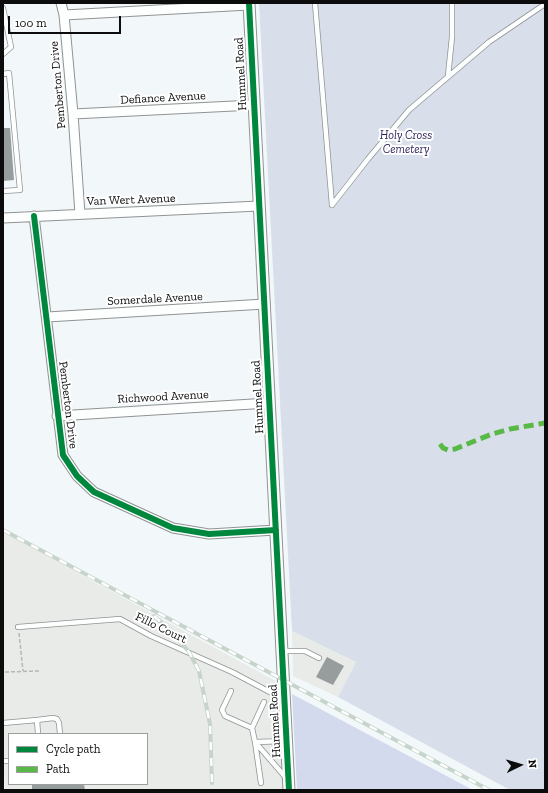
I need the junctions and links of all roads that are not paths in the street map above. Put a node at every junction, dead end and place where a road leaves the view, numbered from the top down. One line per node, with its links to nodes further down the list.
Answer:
1 (61, 3): 7 (street, Pemberton Drive)
2 (315, 3): 10 (lane)
3 (452, 3): 10 (lane)
4 (249, 4): 7 (street); 11 (street, Hummel Road)
5 (545, 4): 10 (lane)
6 (3, 8): 8 (lane)
7 (64, 15): 12 (street, Pemberton Drive)
8 (3, 54)
9 (3, 74): 13 (lane)
10 (448, 76)
11 (254, 105): 12 (street, Defiance Avenue); 14 (street, Hummel Road)
12 (73, 114): 15 (street, Pemberton Drive)
13 (3, 191)
14 (260, 206): 15 (street, Van Wert Avenue); 18 (street, Hummel Road)
15 (80, 214): 16 (street, Van Wert Avenue)
16 (34, 216): 17 (street, Van Wert Avenue); 19 (street, Pemberton Drive)
17 (3, 218)
18 (265, 304): 19 (street, Somerdale Avenue); 20 (street, Hummel Road)
19 (47, 317): 21 (street, Pemberton Drive)
20 (269, 403): 21 (street, Richwood Avenue); 22 (street, Hummel Road)
21 (57, 416): 22 (street, Pemberton Drive)
22 (276, 530): 24 (street, Hummel Road)
23 (18, 626): 27 (lane, Fillo Court)
24 (282, 651): 25 (lane); 27 (street, Hummel Road)
25 (319, 658)
26 (231, 691): 31 (lane)
27 (285, 700): 34 (street, Hummel Road)
28 (264, 702): 31 (lane)
29 (37, 720): 30 (lane); 32 (lane); 33 (lane)
30 (3, 722)
31 (252, 728): 35 (lane)
32 (38, 733)
33 (60, 733)
34 (287, 741): 35 (lane); 37 (street, Hummel Road)
35 (255, 742): 36 (lane); 37 (lane)
36 (261, 783)
37 (289, 786)

